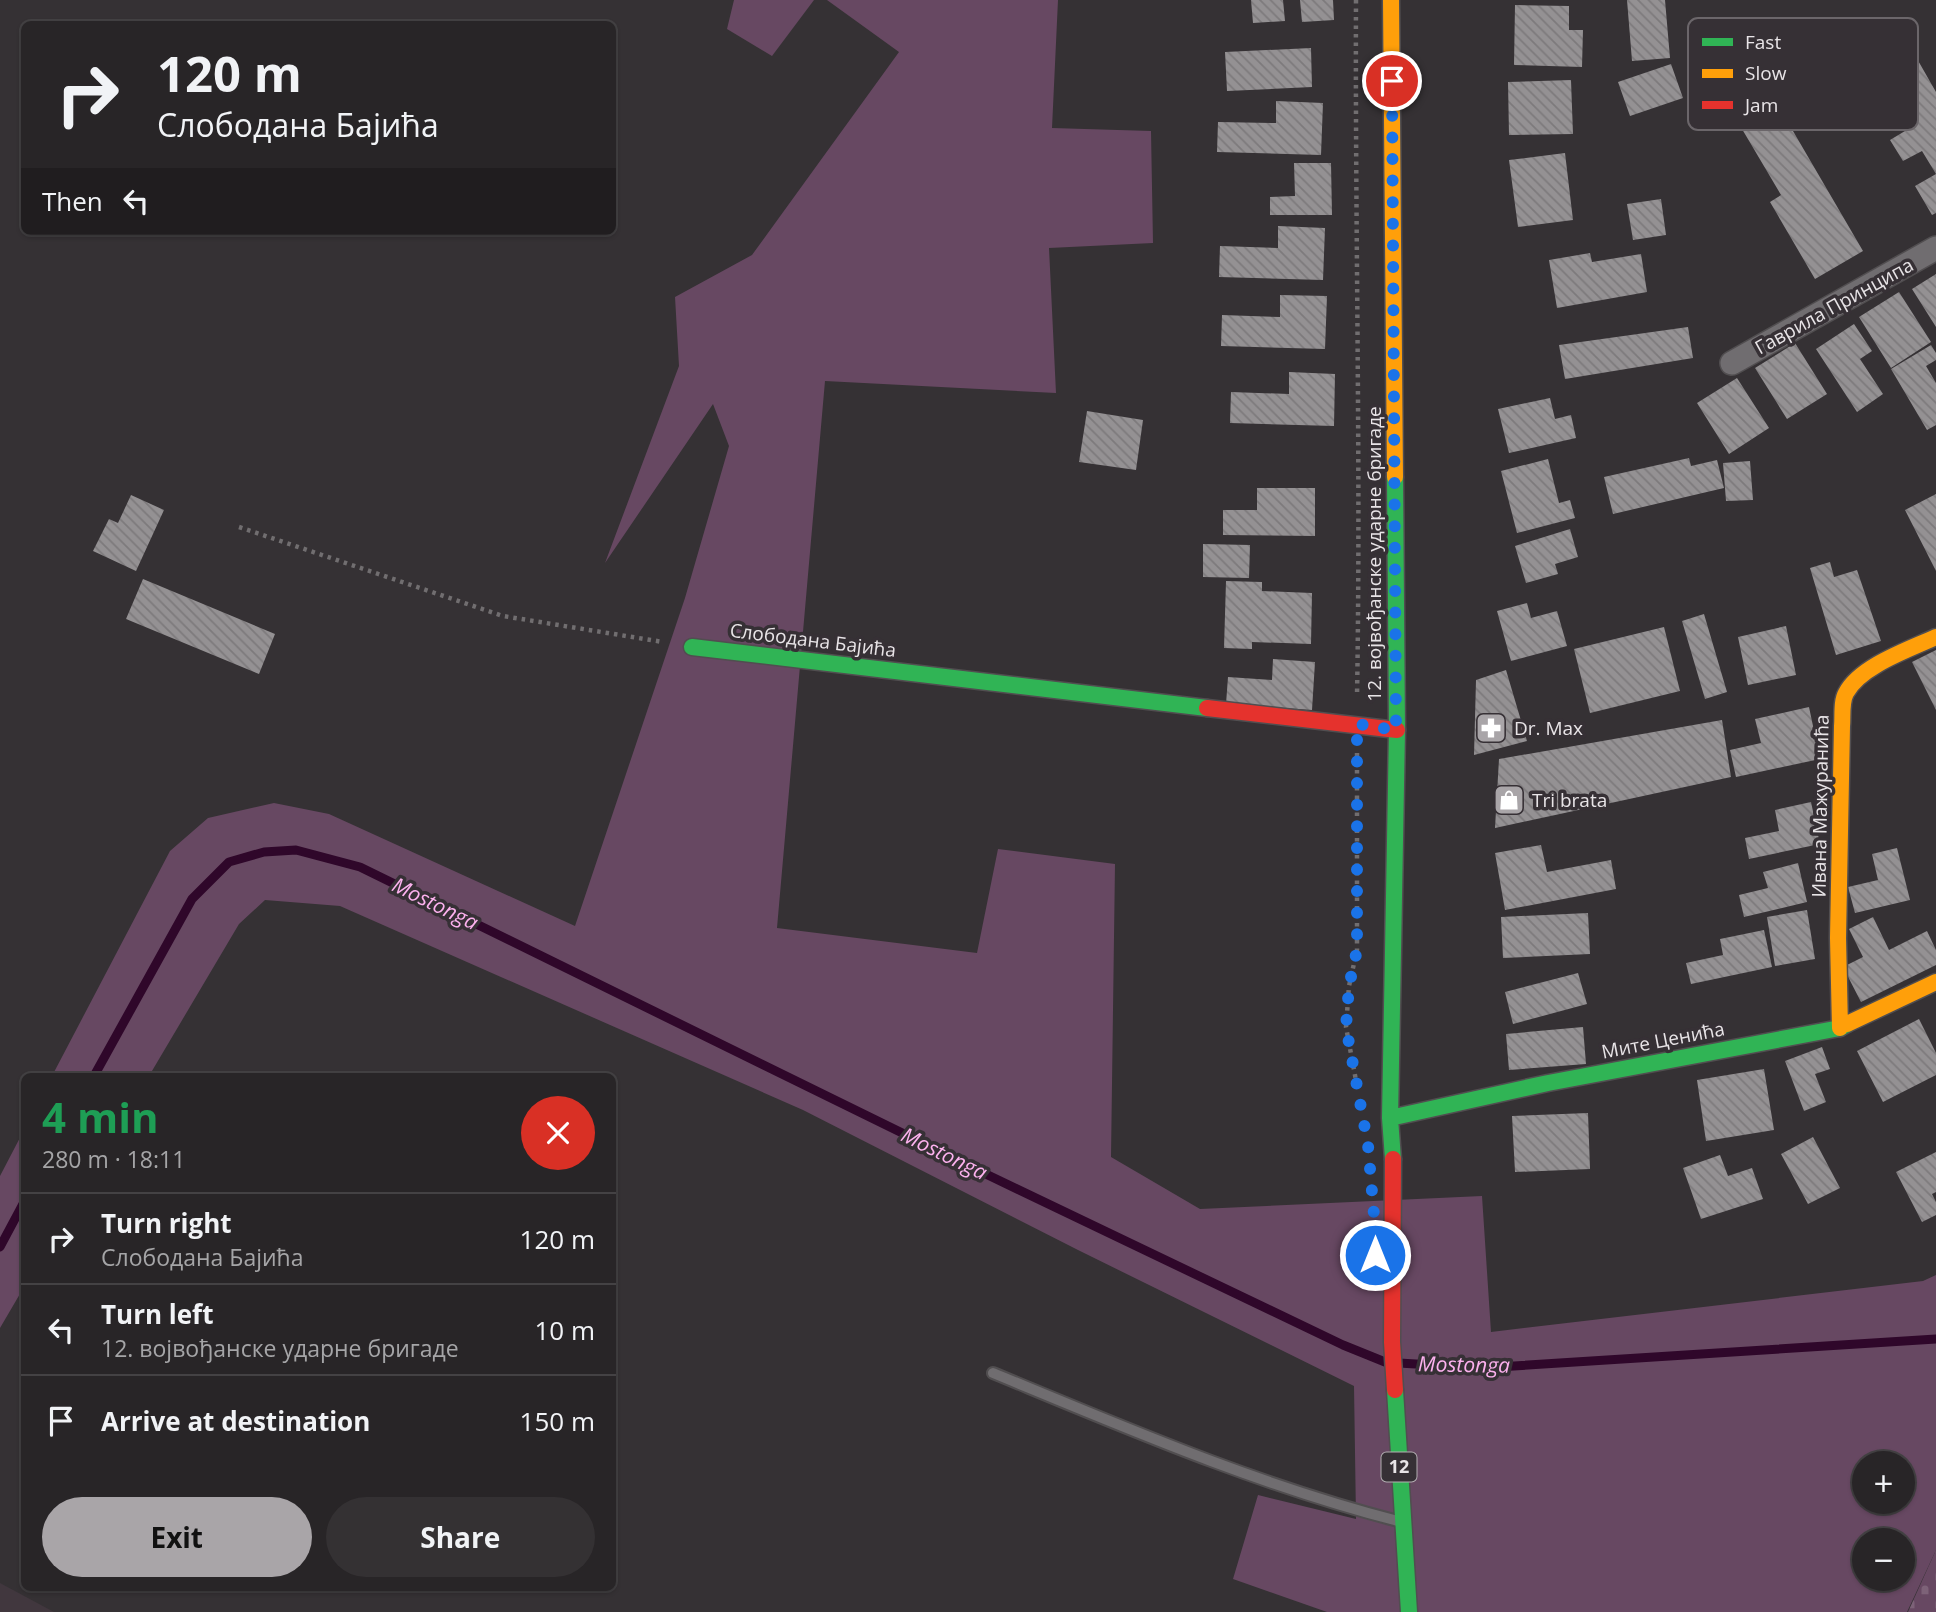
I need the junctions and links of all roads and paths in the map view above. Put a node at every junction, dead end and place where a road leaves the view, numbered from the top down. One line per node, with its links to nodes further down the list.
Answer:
1 (1356, 0): 8 (path)
2 (1391, 0): 9 (street, 12. војвођанске ударне бригаде / 12)
3 (1936, 248): 4 (street, Гаврила Принципа)
4 (1732, 363)
5 (239, 527): 7 (path)
6 (1936, 637): 11 (street, Ивана Мажуранића)
7 (692, 647): 8 (street, Слободана Бајића)
8 (1357, 724): 9 (street, Слободана Бајића); 12 (path)
9 (1396, 730): 13 (street, 12. војвођанске ударне бригаде / 12)
10 (1936, 982): 11 (street, Мите Ценића)
11 (1840, 1028): 13 (street, Мите Ценића)
12 (1358, 1092)
13 (1391, 1118): 15 (street, 12. војвођанске ударне бригаде / 12)
14 (993, 1373): 15 (lane)
15 (1402, 1522): 16 (street, 12. војвођанске ударне бригаде / 12)
16 (1409, 1612)

